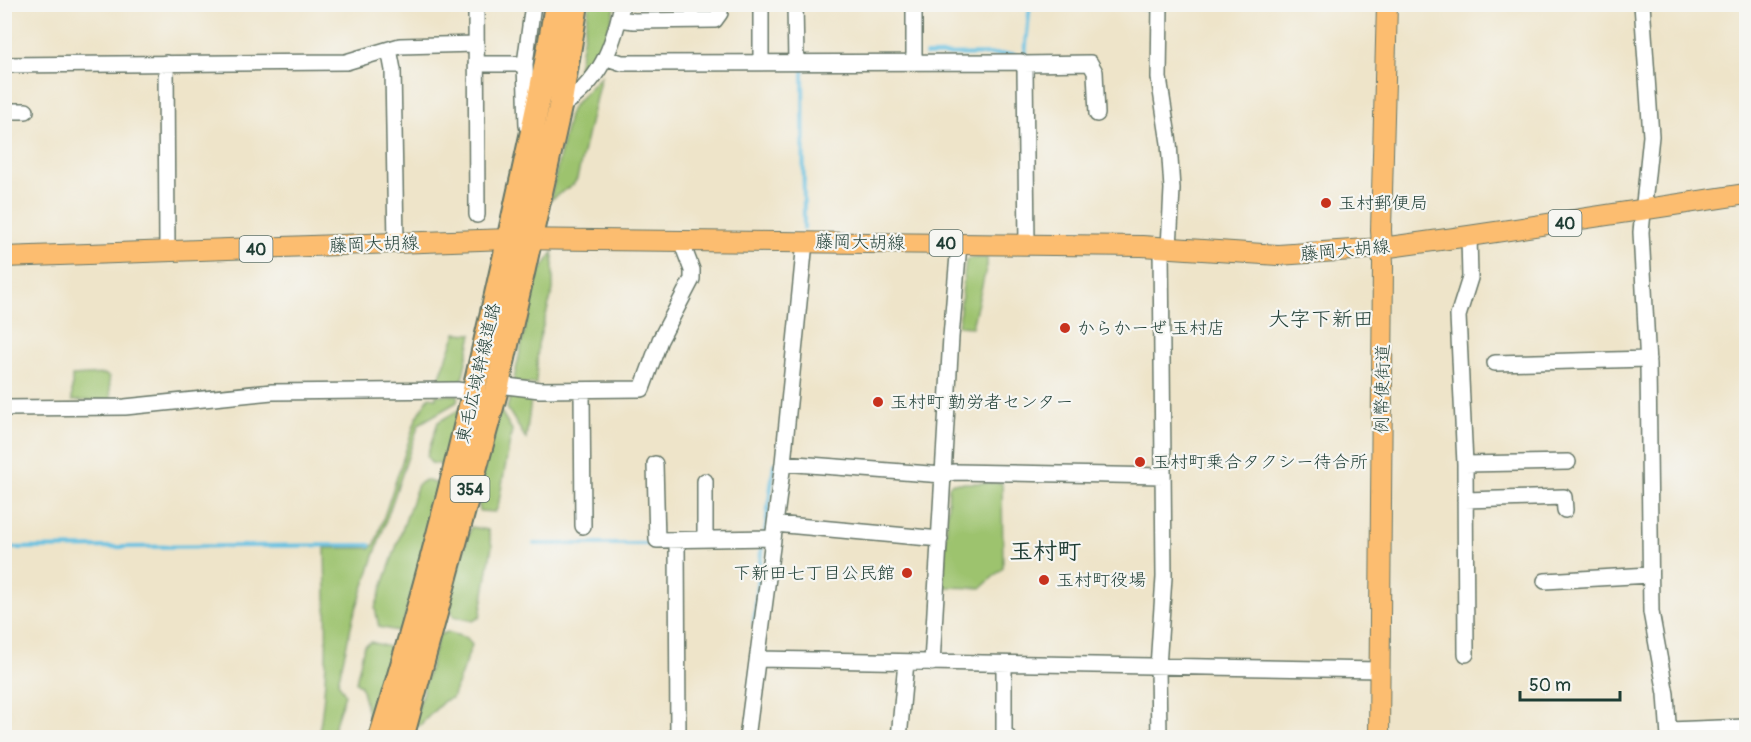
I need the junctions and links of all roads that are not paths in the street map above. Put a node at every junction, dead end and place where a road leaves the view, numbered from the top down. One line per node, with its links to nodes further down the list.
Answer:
1 (476, 4): 13 (street)
2 (533, 4): 21 (street)
3 (556, 4): 28 (highway, 東毛広域幹線道路 / 354)
4 (578, 4): 24 (highway, 東毛広域幹線道路 / 354)
5 (720, 4): 12 (street)
6 (761, 4): 19 (street)
7 (795, 4): 16 (street)
8 (914, 4): 17 (street)
9 (1160, 4): 39 (street)
10 (1387, 4): 40 (main road, 例幣使街道)
11 (1642, 4): 30 (street)
12 (621, 12): 15 (street)
13 (476, 44): 14 (street); 20 (street)
14 (389, 49): 18 (street); 36 (street)
15 (607, 58): 19 (street); 24 (street)
16 (796, 62): 17 (street); 19 (street)
17 (914, 62): 22 (street)
18 (165, 63): 23 (street); 41 (street)
19 (761, 63)
20 (476, 64): 21 (street); 31 (street)
21 (525, 64): 28 (street)
22 (1024, 64): 27 (street); 38 (street)
23 (4, 65)
24 (560, 107): 33 (highway, 東毛広域幹線道路 / 354)
25 (4, 111): 26 (street)
26 (26, 111)
27 (1097, 114)
28 (531, 140): 33 (highway, 東毛広域幹線道路 / 354)
29 (1746, 194): 30 (main road, 藤岡大胡線 / 40)
30 (1643, 212): 32 (main road, 藤岡大胡線 / 40); 43 (street)
31 (477, 215)
32 (1469, 237): 40 (main road, 藤岡大胡線 / 40); 52 (street)
33 (520, 239): 34 (main road, 藤岡大胡線 / 40); 36 (main road, 藤岡大胡線 / 40); 45 (highway, 東毛広域幹線道路 / 354); 47 (highway, 東毛広域幹線道路 / 354)
34 (681, 241): 35 (main road, 藤岡大胡線 / 40); 46 (street)
35 (805, 242): 37 (main road, 藤岡大胡線 / 40); 50 (street)
36 (396, 243): 41 (main road, 藤岡大胡線 / 40)
37 (959, 244): 38 (main road, 藤岡大胡線 / 40); 53 (street)
38 (1027, 244): 39 (main road, 藤岡大胡線 / 40)
39 (1165, 247): 40 (main road, 藤岡大胡線 / 40); 54 (street)
40 (1382, 248): 71 (main road, 例幣使街道)
41 (167, 251): 42 (main road, 藤岡大胡線 / 40)
42 (4, 257)
43 (1648, 359): 44 (street); 63 (street)
44 (1496, 363)
45 (498, 385): 46 (street); 76 (highway, 東毛広域幹線道路 / 354)
46 (582, 390): 58 (street)
47 (475, 393): 48 (street); 75 (highway, 東毛広域幹線道路 / 354)
48 (4, 408)
49 (1568, 462): 52 (street)
50 (783, 463): 53 (street); 59 (street)
51 (655, 464): 62 (street)
52 (1465, 464): 56 (street)
53 (943, 475): 54 (street); 61 (street)
54 (1163, 476): 70 (street)
55 (705, 481): 60 (street)
56 (1465, 500): 57 (street); 65 (street)
57 (1565, 510)
58 (584, 526)
59 (774, 531): 60 (street); 61 (street); 66 (street)
60 (705, 539): 62 (street)
61 (940, 539): 68 (street)
62 (677, 540): 77 (street)
63 (1650, 575): 64 (street); 73 (street)
64 (1545, 581)
65 (1466, 654)
66 (758, 659): 67 (street); 78 (street)
67 (906, 662): 68 (street); 79 (street)
68 (933, 663): 69 (street)
69 (1004, 664): 70 (street); 74 (street)
70 (1158, 667): 71 (street); 80 (street)
71 (1381, 670): 81 (main road, 例幣使街道)
72 (1746, 727): 73 (street)
73 (1669, 734)
74 (1006, 737)
75 (380, 738)
76 (402, 738)
77 (678, 738)
78 (747, 738)
79 (899, 738)
80 (1159, 738)
81 (1379, 738)

